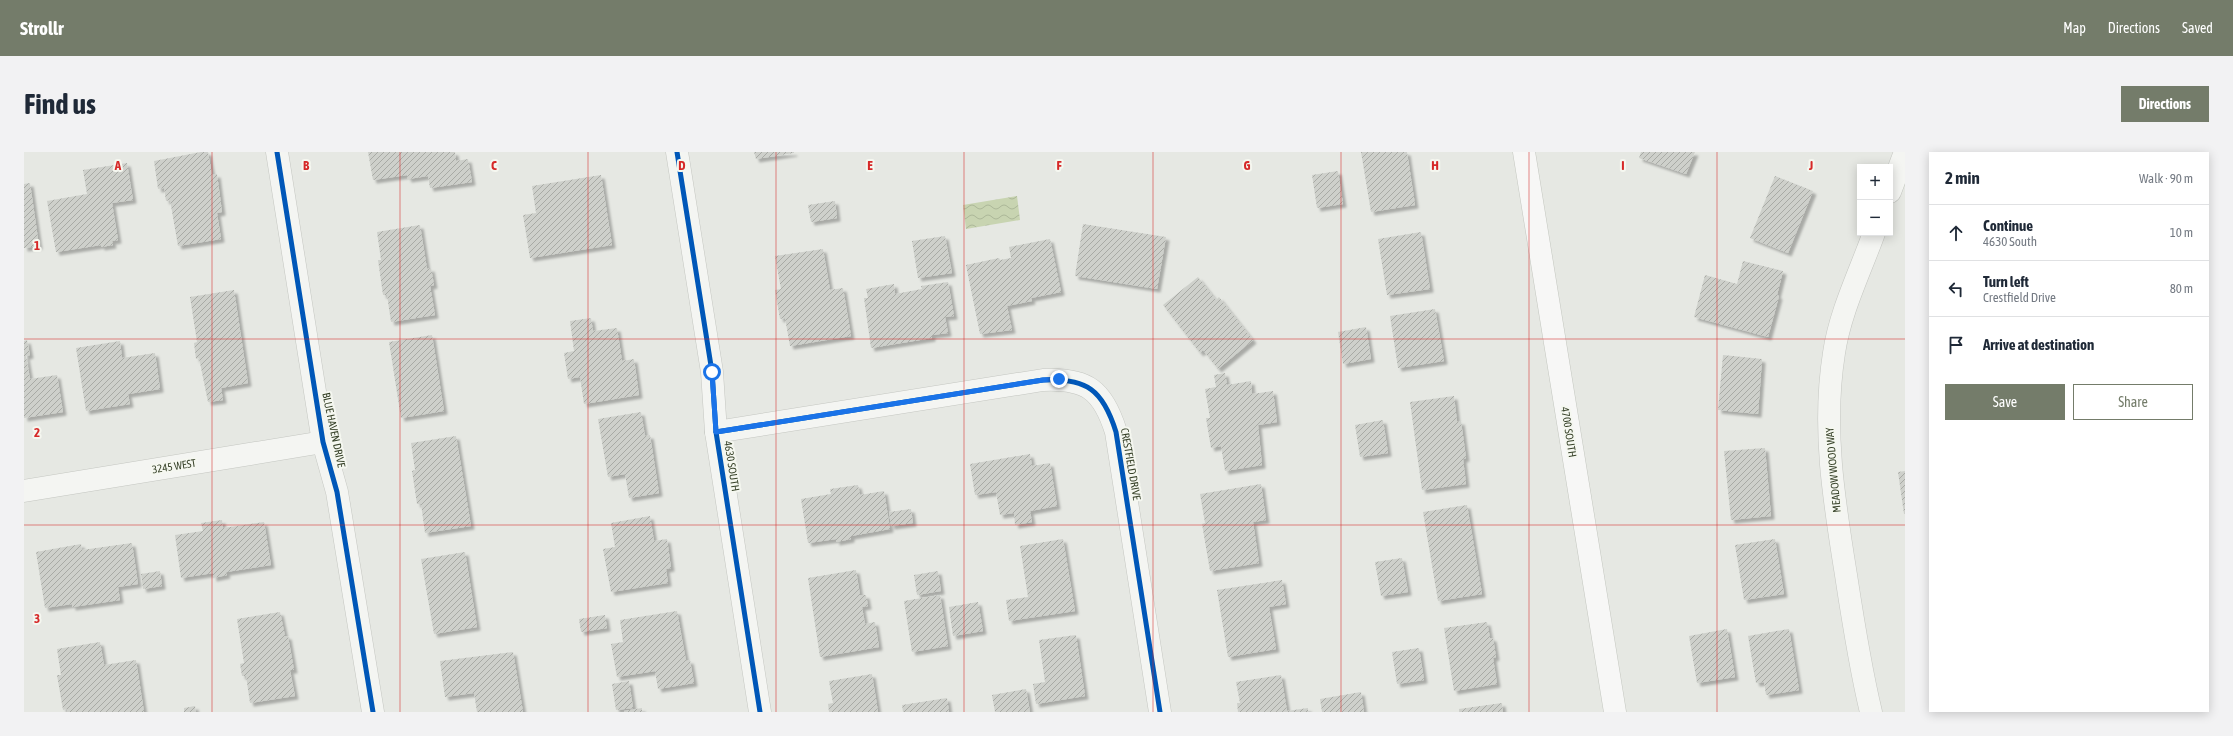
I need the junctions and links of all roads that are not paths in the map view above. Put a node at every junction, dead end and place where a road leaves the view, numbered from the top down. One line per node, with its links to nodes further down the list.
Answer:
1 (277, 152): 8 (street, BLUE HAVEN DRIVE)
2 (677, 152): 7 (street, 4630 SOUTH)
3 (1524, 152): 13 (main road, 4700 SOUTH)
4 (1905, 152): 5 (street)
5 (1893, 184)
6 (1873, 236): 14 (street, MEADOW WOOD WAY)
7 (716, 432): 11 (street, 4630 SOUTH); 12 (street, CRESTFIELD DRIVE)
8 (324, 442): 9 (street, 3245 WEST); 10 (street, BLUE HAVEN DRIVE)
9 (24, 491)
10 (373, 712)
11 (760, 712)
12 (1160, 712)
13 (1615, 712)
14 (1871, 712)

